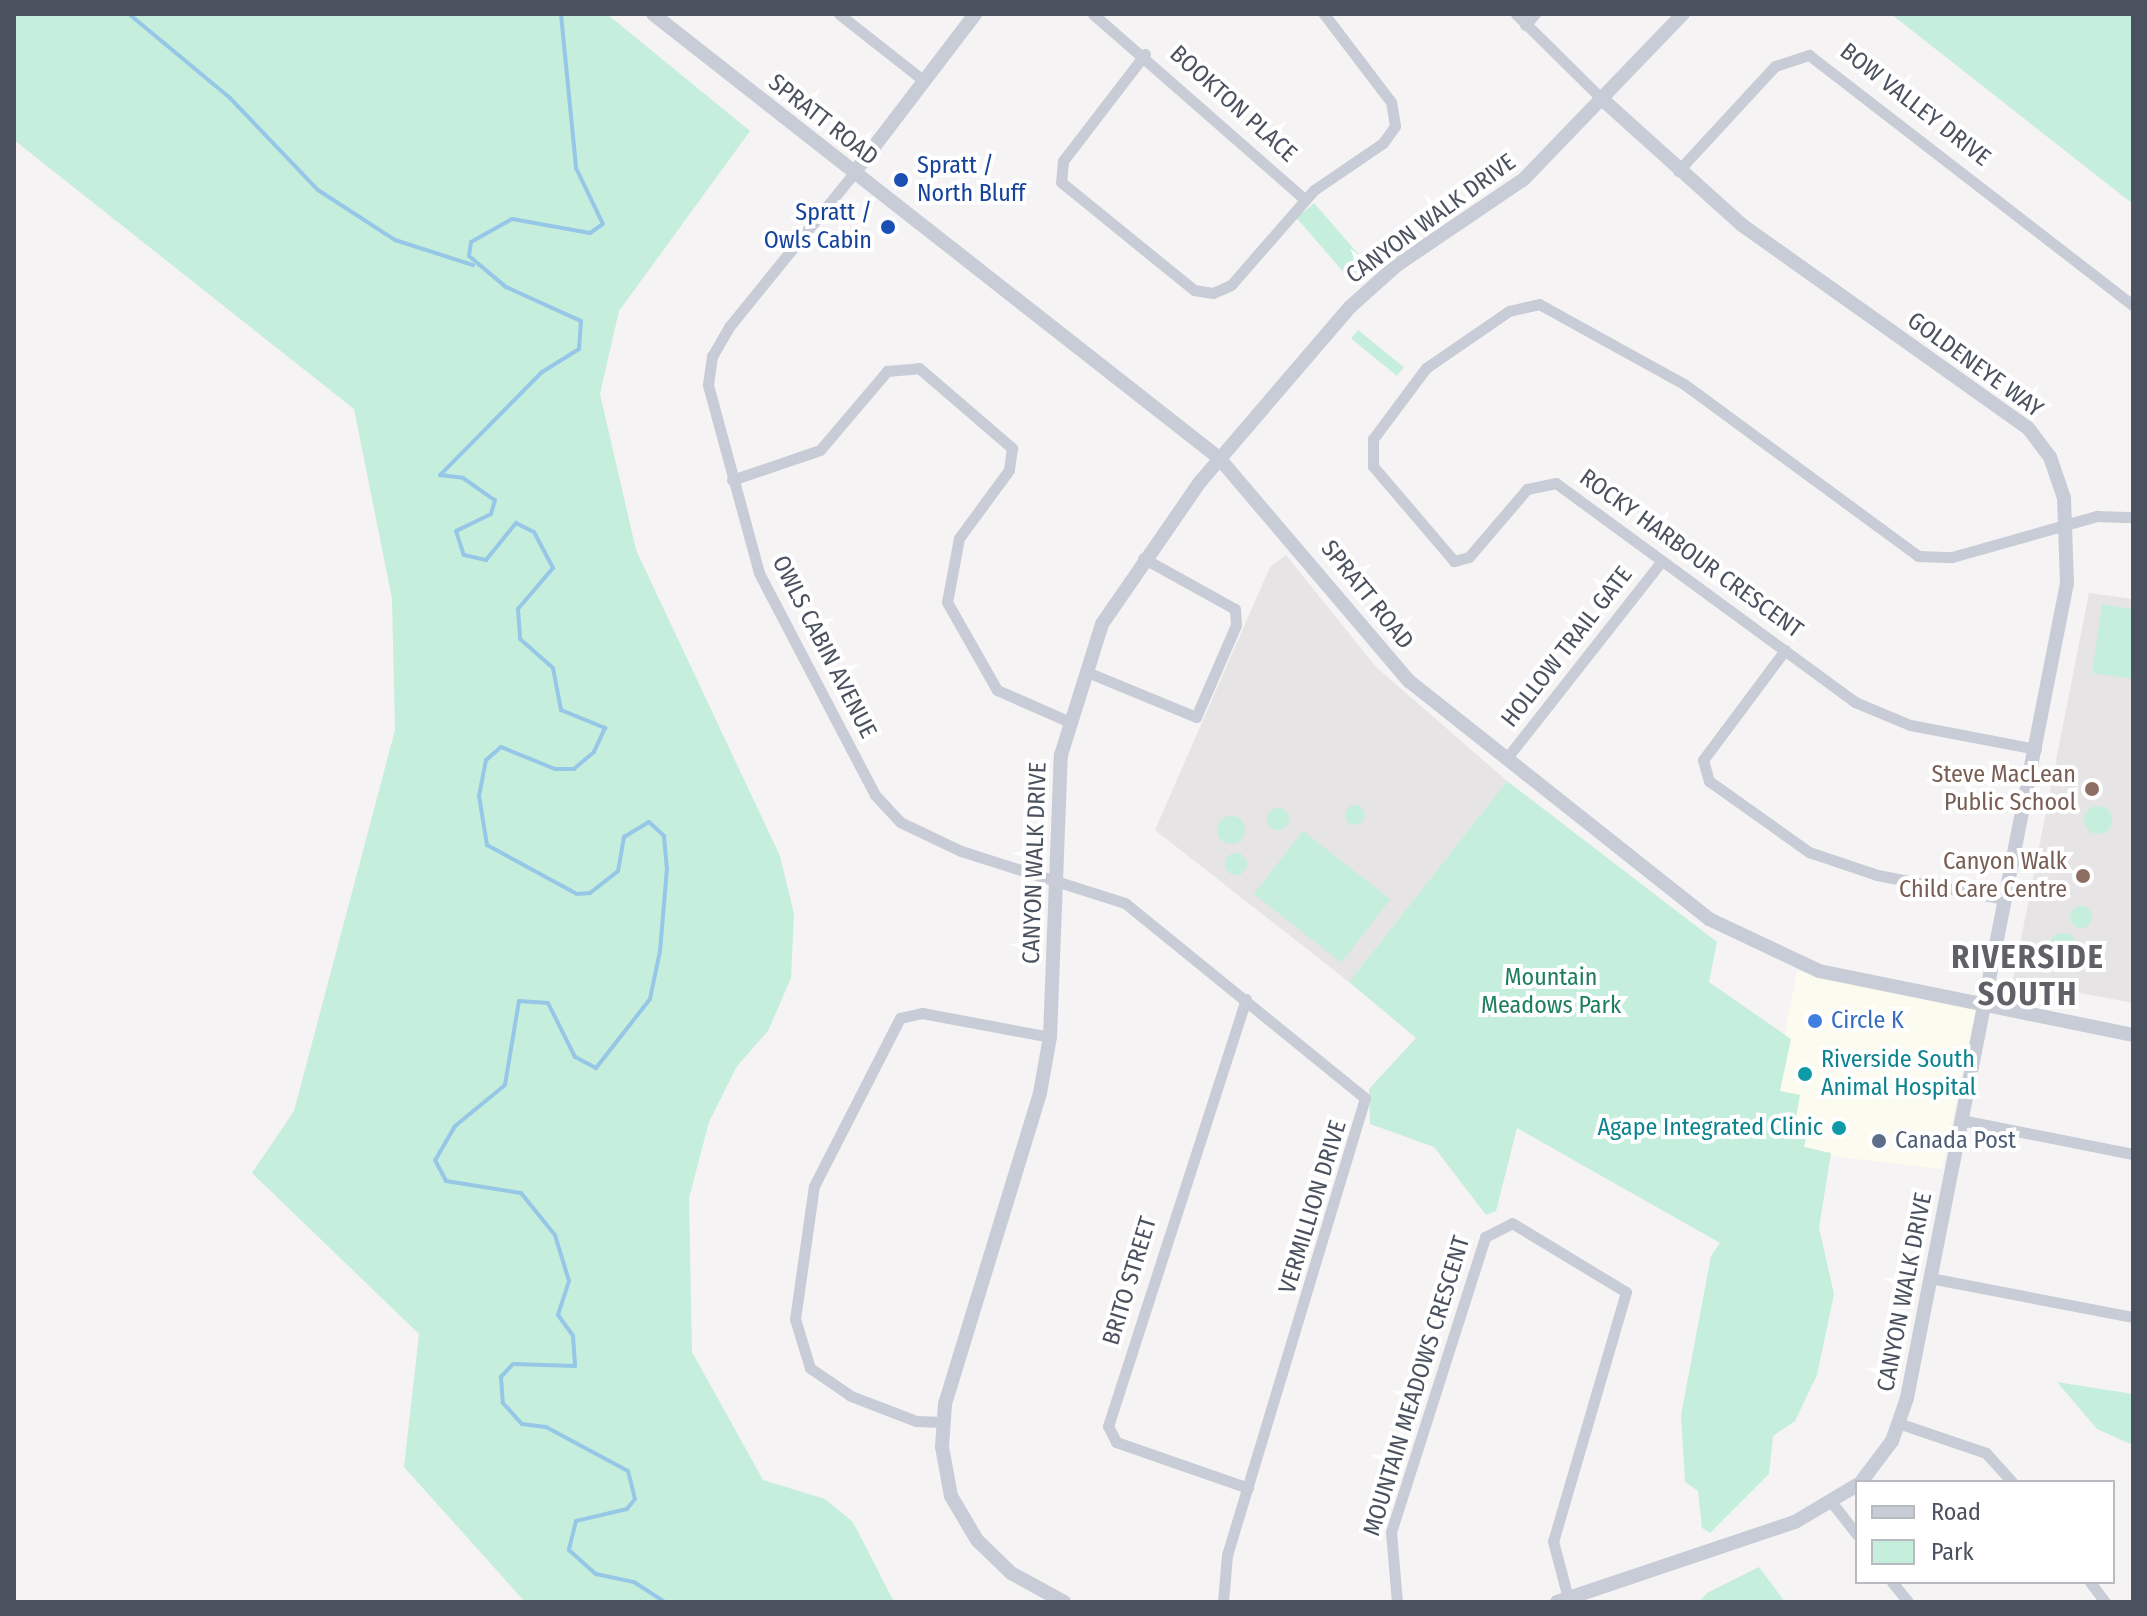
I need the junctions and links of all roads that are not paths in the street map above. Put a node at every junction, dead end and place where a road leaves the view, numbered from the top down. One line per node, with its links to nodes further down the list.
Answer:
1 (653, 14): 14 (street, SPRATT ROAD)
2 (839, 14): 11 (street)
3 (975, 14): 11 (street)
4 (1093, 14): 10 (street, BOOKTON PLACE)
5 (1324, 14): 15 (street)
6 (1516, 14): 9 (street, GOLDENEYE WAY)
7 (1535, 14): 9 (street)
8 (1683, 14): 12 (street, CANYON WALK DRIVE)
9 (1525, 25): 12 (street, GOLDENEYE WAY)
10 (1145, 54): 15 (street, BOOKTON PLACE); 15 (street)
11 (924, 81): 14 (street)
12 (1602, 99): 13 (street, GOLDENEYE WAY); 17 (street, CANYON WALK DRIVE)
13 (1678, 171): 16 (street, BOW VALLEY DRIVE); 20 (street, GOLDENEYE WAY)
14 (854, 173): 17 (street, SPRATT ROAD); 18 (street, OWLS CABIN AVENUE)
15 (1304, 199)
16 (2133, 305)
17 (1219, 458): 21 (street, CANYON WALK DRIVE); 27 (street, SPRATT ROAD)
18 (732, 480): 25 (street); 28 (street, OWLS CABIN AVENUE)
19 (2133, 517): 20 (street)
20 (2067, 522): 22 (street, ROCKY HARBOUR CRESCENT); 26 (street, GOLDENEYE WAY)
21 (1143, 558): 24 (street, CANYON WALK DRIVE); 24 (street)
22 (1662, 561): 23 (street, ROCKY HARBOUR CRESCENT); 27 (street, HOLLOW TRAIL GATE)
23 (1785, 650): 26 (street, ROCKY HARBOUR CRESCENT); 29 (street)
24 (1087, 672): 25 (street, CANYON WALK DRIVE)
25 (1070, 722): 28 (street, CANYON WALK DRIVE)
26 (2036, 749): 29 (street, GOLDENEYE WAY)
27 (1506, 759): 31 (street, SPRATT ROAD)
28 (1057, 883): 30 (street, VERMILLION DRIVE); 33 (street, CANYON WALK DRIVE)
29 (2004, 899): 31 (street, GOLDENEYE WAY)
30 (1246, 999): 43 (street, VERMILLION DRIVE); 43 (street, BRITO STREET)
31 (1983, 1005): 32 (street, SPRATT ROAD); 34 (street, CANYON WALK DRIVE)
32 (2133, 1035)
33 (1050, 1037): 38 (street, CANYON WALK DRIVE); 38 (street)
34 (1961, 1120): 35 (street); 36 (street, CANYON WALK DRIVE)
35 (2133, 1154)
36 (1930, 1278): 37 (street); 39 (street, CANYON WALK DRIVE)
37 (2133, 1317)
38 (943, 1422): 49 (street, CANYON WALK DRIVE)
39 (1901, 1424): 40 (street, CANYON WALK DRIVE); 41 (street)
40 (1862, 1480)
41 (2010, 1480)
42 (1855, 1487): 44 (street, CANYON WALK DRIVE)
43 (1248, 1488): 50 (street, VERMILLION DRIVE)
44 (1833, 1504): 45 (street); 48 (street, CANYON WALK DRIVE)
45 (1855, 1532)
46 (1894, 1584): 52 (street)
47 (2092, 1584): 53 (street)
48 (1564, 1601): 51 (street, MOUNTAIN MEADOWS CRESCENT)
49 (1064, 1602)
50 (1223, 1602)
51 (1397, 1602)
52 (1908, 1602)
53 (2105, 1602)

